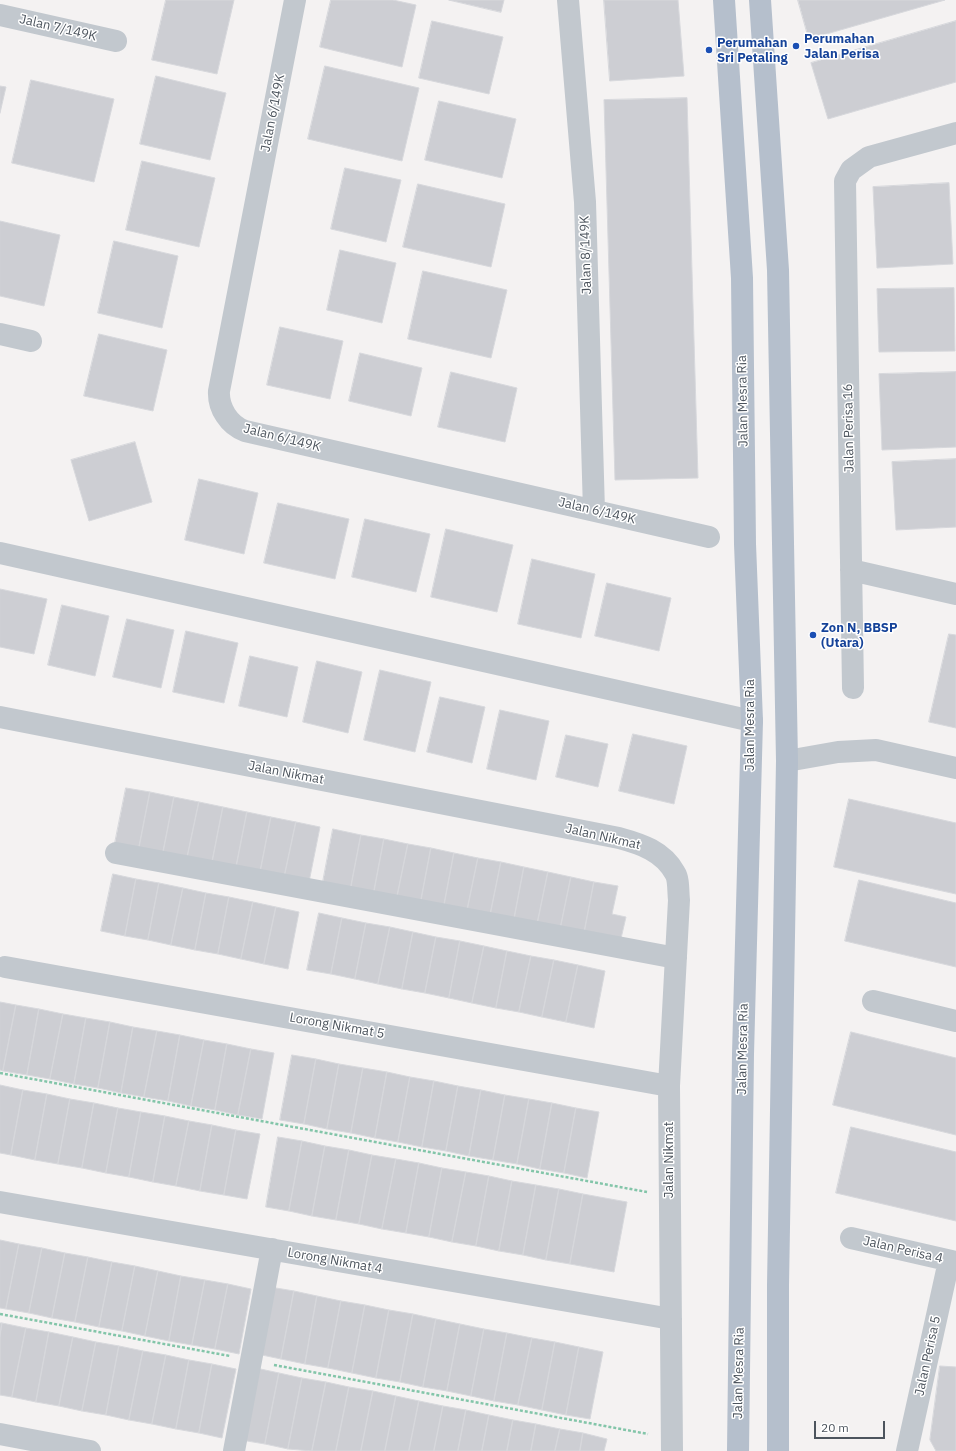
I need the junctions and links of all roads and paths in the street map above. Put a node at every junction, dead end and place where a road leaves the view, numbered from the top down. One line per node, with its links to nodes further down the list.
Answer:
1 (295, 0): 10 (street, Jalan 6/149K)
2 (568, 0): 10 (street, Jalan 8/149K)
3 (724, 0): 17 (main road, Jalan Mesra Ria)
4 (760, 0): 18 (main road)
5 (0, 15): 6 (street, Jalan 7/149K)
6 (116, 41)
7 (956, 133): 13 (street, Jalan Perisa 16)
8 (0, 334): 9 (street)
9 (31, 340)
10 (594, 511): 11 (street, Jalan 6/149K)
11 (709, 537)
12 (0, 553): 17 (street)
13 (851, 570): 14 (street); 15 (street, Jalan Perisa 16)
14 (956, 594)
15 (854, 688)
16 (0, 717): 21 (street, Jalan Nikmat)
17 (752, 721): 40 (main road, Jalan Mesra Ria)
18 (787, 761): 19 (street); 41 (main road)
19 (956, 768)
20 (116, 853): 21 (street)
21 (676, 958): 26 (street, Jalan Nikmat)
22 (5, 967): 26 (street, Lorong Nikmat 5)
23 (873, 1001): 24 (street)
24 (956, 1021)
25 (0, 1073): 27 (path)
26 (669, 1086): 33 (street, Jalan Nikmat)
27 (644, 1191)
28 (0, 1202): 30 (street, Lorong Nikmat 4)
29 (851, 1238): 31 (street, Jalan Perisa 4)
30 (272, 1250): 33 (street, Lorong Nikmat 4); 34 (street)
31 (952, 1262): 37 (street, Jalan Perisa 5)
32 (0, 1314): 34 (path)
33 (671, 1319): 36 (street, Jalan Nikmat)
34 (251, 1360): 36 (path); 39 (street)
35 (0, 1434): 38 (street)
36 (672, 1445)
37 (909, 1449)
38 (90, 1451)
39 (234, 1451)
40 (738, 1451)
41 (778, 1451)

